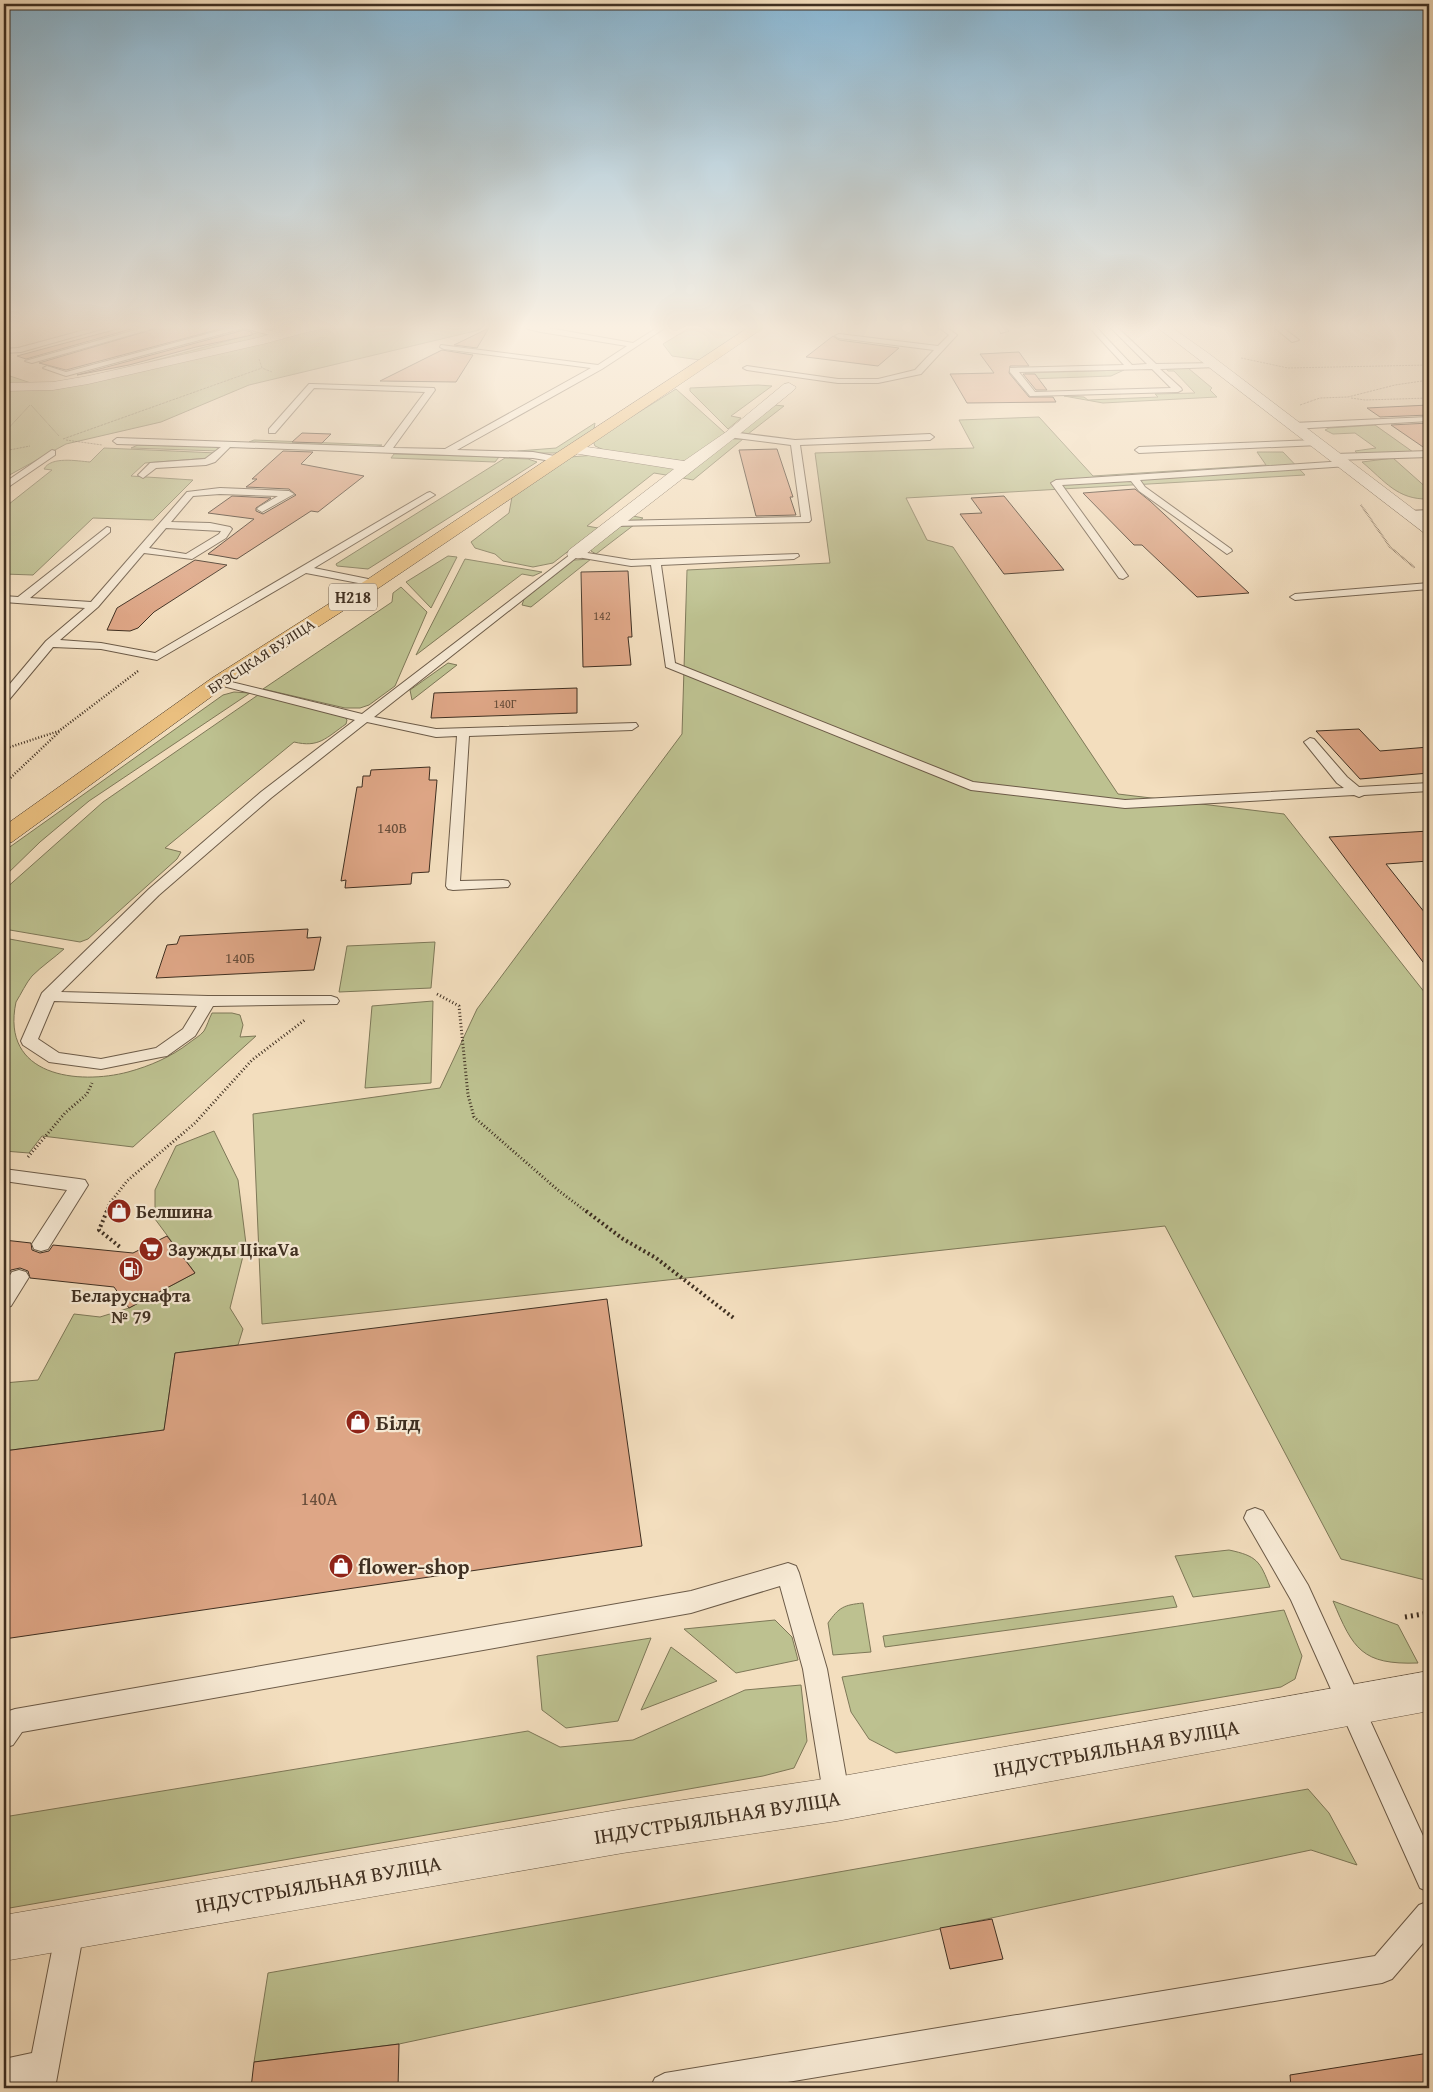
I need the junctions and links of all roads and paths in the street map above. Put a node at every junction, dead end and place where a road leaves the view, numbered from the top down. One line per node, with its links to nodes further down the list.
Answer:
1 (15, 422): 13 (path)
2 (46, 422): 16 (path)
3 (111, 422): 16 (path)
4 (280, 422): 12 (lane)
5 (408, 422): 22 (lane)
6 (501, 422): 24 (lane)
7 (615, 422): 21 (main road, БРЭСЦКАЯ ВУЛІЦА / Н218)
8 (747, 422): 14 (street)
9 (1288, 422): 11 (street)
10 (1378, 422): 11 (lane)
11 (1293, 426): 19 (street)
12 (272, 431)
13 (4, 433)
14 (731, 435): 18 (lane); 29 (street)
15 (930, 437): 18 (lane)
16 (62, 439): 17 (path)
17 (117, 441): 20 (lane)
18 (795, 443): 38 (lane)
19 (1316, 443): 23 (lane); 28 (street)
20 (228, 444): 22 (lane); 30 (lane)
21 (574, 449): 27 (main road, БРЭСЦКАЯ ВУЛІЦА / Н218); 29 (street)
22 (386, 450): 24 (lane)
23 (1139, 450)
24 (447, 452): 27 (lane)
25 (52, 453): 32 (lane)
26 (1429, 454): 28 (lane)
27 (556, 459): 50 (main road, БРЭСЦКАЯ ВУЛІЦА / Н218)
28 (1340, 461): 31 (lane); 37 (street)
29 (687, 466): 38 (street)
30 (143, 475)
31 (1134, 478): 43 (lane); 49 (lane)
32 (4, 487)
33 (430, 495): 47 (lane)
34 (1359, 502): 48 (path)
35 (262, 509): 39 (lane)
36 (1429, 513): 37 (lane)
37 (1409, 514): 41 (street)
38 (615, 524): 44 (street)
39 (163, 525): 42 (lane); 42 (lane)
40 (107, 530): 54 (lane)
41 (1429, 530)
42 (141, 550): 55 (lane)
43 (1228, 551)
44 (575, 554): 46 (lane); 60 (lane)
45 (794, 556): 46 (lane)
46 (656, 562): 68 (lane)
47 (303, 568): 50 (lane); 57 (lane)
48 (1416, 569)
49 (1123, 576)
50 (374, 583): 58 (main road, БРЭСЦКАЯ ВУЛІЦА / Н218)
51 (1429, 586): 52 (lane)
52 (1295, 597)
53 (4, 599): 54 (lane)
54 (21, 600): 55 (lane)
55 (94, 605): 56 (lane)
56 (50, 643): 57 (lane); 59 (lane)
57 (157, 657): 62 (path)
58 (219, 682): 60 (lane); 69 (main road, БРЭСЦКАЯ ВУЛІЦА / Н218)
59 (4, 698)
60 (363, 718): 63 (lane); 72 (lane)
61 (632, 726): 63 (lane)
62 (59, 731): 65 (path); 66 (path)
63 (462, 732): 70 (lane)
64 (1310, 742): 68 (lane)
65 (4, 749)
66 (4, 784)
67 (1429, 787): 68 (lane)
68 (1359, 792)
69 (6, 833)
70 (503, 884)
71 (437, 994): 82 (path)
72 (48, 996): 73 (lane); 75 (lane)
73 (208, 1001): 74 (lane); 75 (lane)
74 (330, 1001): 79 (path)
75 (101, 1064): 76 (path)
76 (24, 1162)
77 (4, 1175): 78 (lane)
78 (41, 1244)
79 (120, 1247)
80 (19, 1277): 81 (lane)
81 (4, 1301)
82 (735, 1319)
83 (1255, 1518): 87 (lane)
84 (1429, 1613): 85 (path)
85 (1405, 1617)
86 (1429, 1691): 87 (street, ІНДУСТРЫЯЛЬНАЯ ВУЛІЦА)
87 (1350, 1705): 89 (street, ІНДУСТРЫЯЛЬНАЯ ВУЛІЦА); 90 (lane)
88 (4, 1736): 89 (lane)
89 (837, 1799): 92 (street, ІНДУСТРЫЯЛЬНАЯ ВУЛІЦА)
90 (1429, 1879)
91 (1429, 1915): 96 (lane)
92 (70, 1928): 93 (street, ІНДУСТРЫЯЛЬНАЯ ВУЛІЦА); 95 (lane)
93 (4, 1938)
94 (4, 2074): 95 (lane)
95 (43, 2077)
96 (666, 2088)

